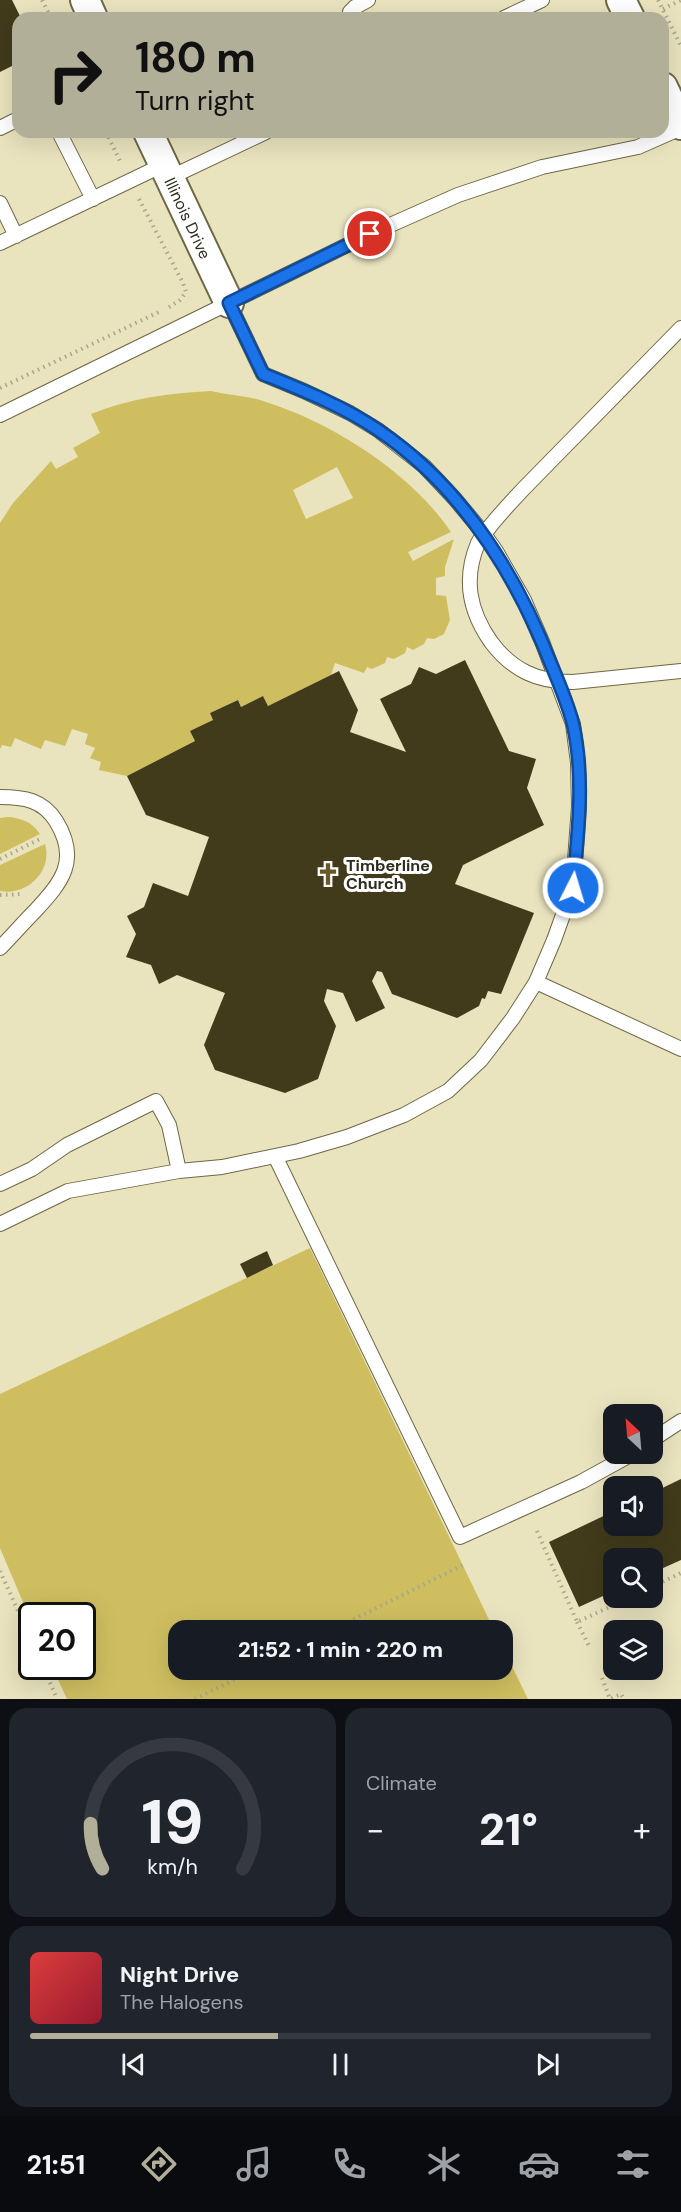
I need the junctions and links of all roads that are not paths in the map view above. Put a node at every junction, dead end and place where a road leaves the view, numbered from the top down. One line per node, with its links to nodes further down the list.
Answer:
1 (368, 0): 3 (lane)
2 (540, 0): 4 (lane)
3 (350, 12)
4 (516, 12)
5 (669, 101): 6 (street)
6 (681, 128)
7 (62, 138): 12 (lane)
8 (151, 138): 11 (street, Illinois Drive)
9 (251, 138): 11 (lane)
10 (658, 138): 16 (lane)
11 (166, 171): 12 (lane); 16 (street, Illinois Drive)
12 (93, 199): 14 (lane)
13 (0, 204): 14 (lane)
14 (16, 236): 15 (lane)
15 (0, 243)
16 (229, 303): 18 (lane); 19 (lane)
17 (681, 328): 19 (lane)
18 (0, 415)
19 (484, 534): 21 (lane); 21 (lane)
20 (681, 671): 21 (lane)
21 (558, 682): 24 (lane)
22 (0, 797): 23 (lane)
23 (0, 948)
24 (536, 982): 25 (lane); 26 (lane)
25 (681, 1049)
26 (275, 1156): 27 (lane); 32 (lane)
27 (179, 1171): 28 (lane); 29 (lane)
28 (0, 1184)
29 (0, 1224)
30 (681, 1421): 31 (lane)
31 (663, 1433)
32 (614, 1464)

